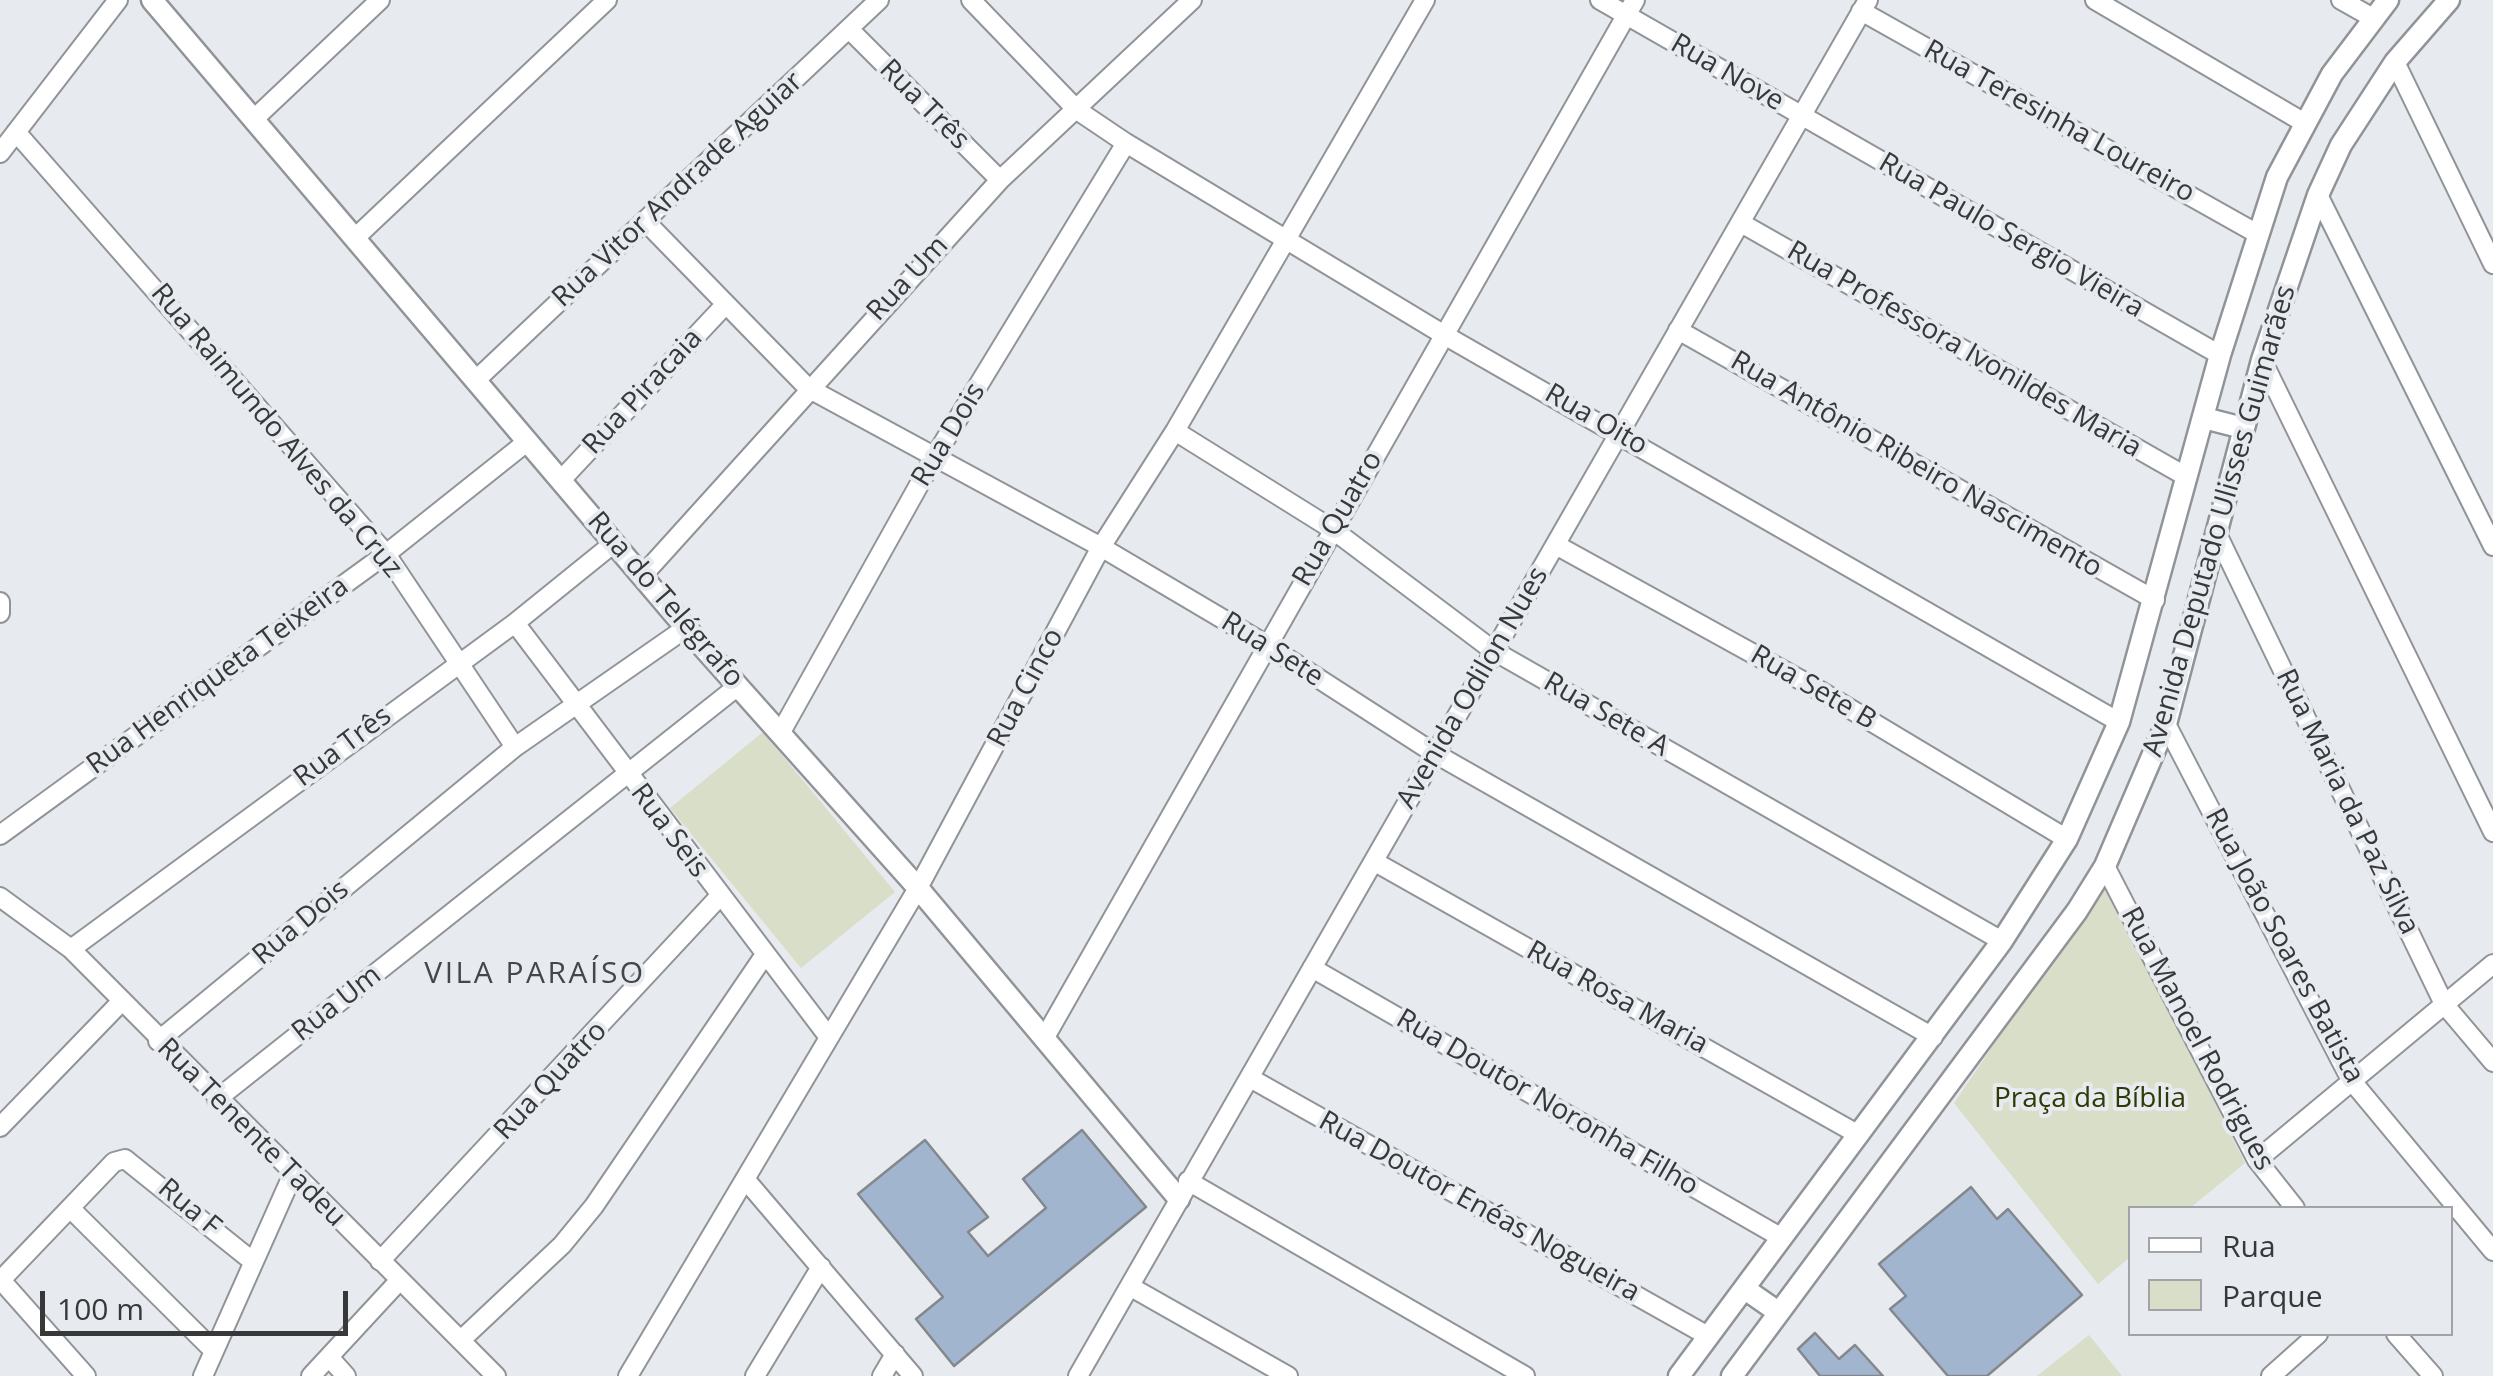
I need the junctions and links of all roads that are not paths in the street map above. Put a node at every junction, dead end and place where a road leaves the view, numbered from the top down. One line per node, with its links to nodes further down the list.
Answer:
1 (118, 0): 23 (street)
2 (152, 0): 21 (street, Rua do Telégrafo)
3 (380, 0): 21 (street)
4 (608, 0): 31 (street)
5 (879, 0): 17 (street, Rua Vitor Andrade Aguiar)
6 (971, 0): 19 (street)
7 (1192, 0): 19 (street, Rua Um)
8 (1425, 0): 32 (street, Rua Cinco)
9 (1600, 0): 15 (street, Rua Nove)
10 (2095, 0): 22 (street)
11 (2341, 0): 16 (street)
12 (2388, 0): 16 (street, Avenida Deputado Ulisses Guimarães)
13 (2449, 0): 18 (street, Avenida Deputado Ulisses Guimarães)
14 (1865, 6): 20 (street, Avenida Odilon Nues); 30 (street, Rua Teresinha Loureiro)
15 (1630, 8): 20 (street, Rua Nove); 36 (street, Rua Quatro)
16 (2373, 18): 22 (street, Avenida Deputado Ulisses Guimarães)
17 (849, 29): 26 (street, Rua Três); 28 (street, Rua Vitor Andrade Aguiar)
18 (2395, 62): 27 (street, Avenida Deputado Ulisses Guimarães); 33 (street)
19 (1078, 110): 24 (street, Rua Oito); 26 (street, Rua Um)
20 (1802, 117): 29 (street, Avenida Odilon Nues); 37 (street, Rua Paulo Sergio Vieira)
21 (254, 119): 31 (street, Rua do Telégrafo)
22 (2303, 122): 30 (street, Avenida Deputado Ulisses Guimarães)
23 (16, 132): 25 (street); 55 (street, Rua Raimundo Alves da Cruz)
24 (1126, 144): 32 (street, Rua Oito); 46 (street, Rua Dois)
25 (0, 153)
26 (1000, 180): 40 (street, Rua Um)
27 (2318, 195): 38 (street, Avenida Deputado Ulisses Guimarães); 53 (street)
28 (646, 222): 34 (street, Rua Sete); 39 (street, Rua Vitor Andrade Aguiar)
29 (1741, 224): 35 (street, Avenida Odilon Nues); 47 (street, Rua Professora Ivonildes Maria)
30 (2256, 233): 37 (street, Avenida Deputado Ulisses Guimarães)
31 (355, 238): 39 (street, Rua do Telégrafo)
32 (1287, 238): 36 (street, Rua Oito); 43 (street, Rua Cinco)
33 (2493, 264)
34 (724, 306): 40 (street, Rua Sete); 48 (street, Rua Piracaia)
35 (1678, 330): 44 (street, Avenida Odilon Nues); 57 (street, Rua Antônio Ribeiro Nascimento)
36 (1446, 336): 44 (street, Rua Oito); 49 (street, Rua Quatro)
37 (2220, 356): 41 (street, Avenida Deputado Ulisses Guimarães)
38 (2262, 360): 42 (street, Avenida Deputado Ulisses Guimarães); 71 (street)
39 (476, 380): 45 (street, Rua do Telégrafo)
40 (808, 388): 46 (street, Rua Sete); 56 (street, Rua Um)
41 (2204, 418): 42 (street); 47 (street, Avenida Deputado Ulisses Guimarães)
42 (2243, 428): 50 (street, Avenida Deputado Ulisses Guimarães)
43 (1176, 431): 49 (street, Rua Sete A); 54 (street, Rua Cinco)
44 (1620, 434): 52 (street, Avenida Odilon Nues); 65 (street, Rua Oito)
45 (528, 441): 48 (street, Rua do Telégrafo); 55 (street, Rua Henriqueta Teixeira)
46 (934, 458): 54 (street, Rua Sete); 67 (street, Rua Dois)
47 (2187, 478): 57 (street, Avenida Deputado Ulisses Guimarães)
48 (562, 479): 51 (street, Rua do Telégrafo)
49 (1332, 529): 60 (street, Rua Quatro); 61 (street, Rua Sete A)
50 (2216, 532): 66 (street, Avenida Deputado Ulisses Guimarães); 85 (street, Rua Maria da Paz Silva)
51 (614, 543): 56 (street, Rua do Telégrafo); 58 (street, Rua Três)
52 (1556, 545): 61 (street, Avenida Odilon Nues); 73 (street, Rua Sete B)
53 (2493, 546)
54 (1101, 547): 60 (street, Rua Sete); 76 (street, Rua Cinco)
55 (386, 554): 62 (street, Rua Raimundo Alves da Cruz); 72 (street, Rua Henriqueta Teixeira)
56 (642, 575): 59 (street, Rua do Telégrafo)
57 (2154, 600): 65 (street, Avenida Deputado Ulisses Guimarães)
58 (516, 622): 62 (street, Rua Três); 64 (street, Rua Seis)
59 (686, 628): 63 (street, Rua do Telégrafo); 64 (street, Rua Dois)
60 (1265, 644): 69 (street, Rua Sete); 88 (street, Rua Quatro)
61 (1494, 651): 69 (street, Avenida Odilon Nues); 79 (street, Rua Sete A)
62 (458, 663): 68 (street, Rua Raimundo Alves da Cruz); 80 (street, Rua Três)
63 (738, 686): 67 (street, Rua do Telégrafo); 70 (street, Rua Um)
64 (575, 704): 68 (street, Rua Dois); 70 (street, Rua Seis)
65 (2119, 722): 73 (street, Avenida Deputado Ulisses Guimarães)
66 (2166, 724): 75 (street, Avenida Deputado Ulisses Guimarães); 92 (street, Rua João Soares Batista)
67 (781, 732): 76 (street, Rua do Telégrafo)
68 (515, 747): 89 (street, Rua Dois)
69 (1434, 753): 74 (street, Avenida Odilon Nues); 87 (street, Rua Sete)
70 (626, 775): 78 (street, Rua Seis); 93 (street, Rua Um)
71 (2493, 832)
72 (0, 835)
73 (2067, 839): 79 (street, Avenida Deputado Ulisses Guimarães)
74 (1375, 862): 83 (street, Avenida Odilon Nues); 95 (street, Rua Rosa Maria)
75 (2105, 866): 96 (street, Rua Manoel Rodrigues); 111 (street, Avenida Deputado Ulisses Guimarães)
76 (918, 888): 86 (street, Rua Cinco); 88 (street, Rua do Telégrafo)
77 (0, 897): 80 (street, Rua Tenente Tadeu)
78 (719, 898): 81 (street, Rua Seis); 105 (street, Rua Quatro)
79 (2002, 941): 87 (street, Avenida Deputado Ulisses Guimarães)
80 (71, 949): 84 (street, Rua Tenente Tadeu)
81 (764, 956): 86 (street, Rua Seis); 115 (street)
82 (2493, 964): 85 (street)
83 (1312, 968): 91 (street, Avenida Odilon Nues); 102 (street, Rua Doutor Noronha Filho)
84 (120, 1003): 89 (street, Rua Tenente Tadeu); 94 (street)
85 (2444, 1004): 90 (street, Rua Maria da Paz Silva); 92 (street)
86 (828, 1036): 98 (street, Rua Cinco)
87 (1932, 1037): 95 (street, Avenida Deputado Ulisses Guimarães)
88 (1044, 1039): 99 (street, Rua do Telégrafo)
89 (158, 1041): 93 (street, Rua Tenente Tadeu)
90 (2493, 1062)
91 (1250, 1078): 99 (street, Avenida Odilon Nues); 112 (street, Rua Doutor Enéas Nogueira)
92 (2351, 1080): 96 (street); 103 (street, Rua João Soares Batista)
93 (217, 1099): 97 (street, Rua Tenente Tadeu)
94 (0, 1127)
95 (1858, 1135): 102 (street, Avenida Deputado Ulisses Guimarães)
96 (2257, 1160): 100 (street, Rua Manoel Rodrigues)
97 (292, 1176): 104 (street); 105 (street, Rua Tenente Tadeu)
98 (745, 1179): 106 (street); 125 (street, Rua Cinco)
99 (1184, 1190): 109 (street, Avenida Odilon Nues); 131 (street)
100 (2293, 1206)
101 (72, 1210): 104 (street, Rua F); 107 (street); 116 (street)
102 (1782, 1238): 110 (street, Avenida Deputado Ulisses Guimarães)
103 (2493, 1251)
104 (251, 1260): 116 (street)
105 (380, 1261): 108 (street, Rua Tenente Tadeu)
106 (821, 1267): 117 (street); 126 (street)
107 (0, 1280): 120 (street)
108 (399, 1281): 115 (street, Rua Tenente Tadeu); 118 (street)
109 (1131, 1286): 129 (street, Avenida Odilon Nues); 130 (street)
110 (1745, 1288): 111 (street); 112 (street, Avenida Deputado Ulisses Guimarães)
111 (1778, 1312): 133 (street, Avenida Deputado Ulisses Guimarães)
112 (1708, 1336): 132 (street, Avenida Deputado Ulisses Guimarães)
113 (2316, 1336): 119 (street)
114 (2398, 1336): 134 (street)
115 (460, 1340): 124 (street, Rua Tenente Tadeu)
116 (214, 1351): 121 (street)
117 (895, 1354): 127 (street); 128 (street)
118 (329, 1357): 122 (street); 123 (street)
119 (2275, 1375)
120 (86, 1376)
121 (203, 1376)
122 (311, 1376)
123 (346, 1376)
124 (496, 1376)
125 (628, 1376)
126 (755, 1376)
127 (882, 1376)
128 (913, 1376)
129 (1078, 1376)
130 (1288, 1376)
131 (1525, 1376)
132 (1679, 1376)
133 (1732, 1376)
134 (2433, 1376)

